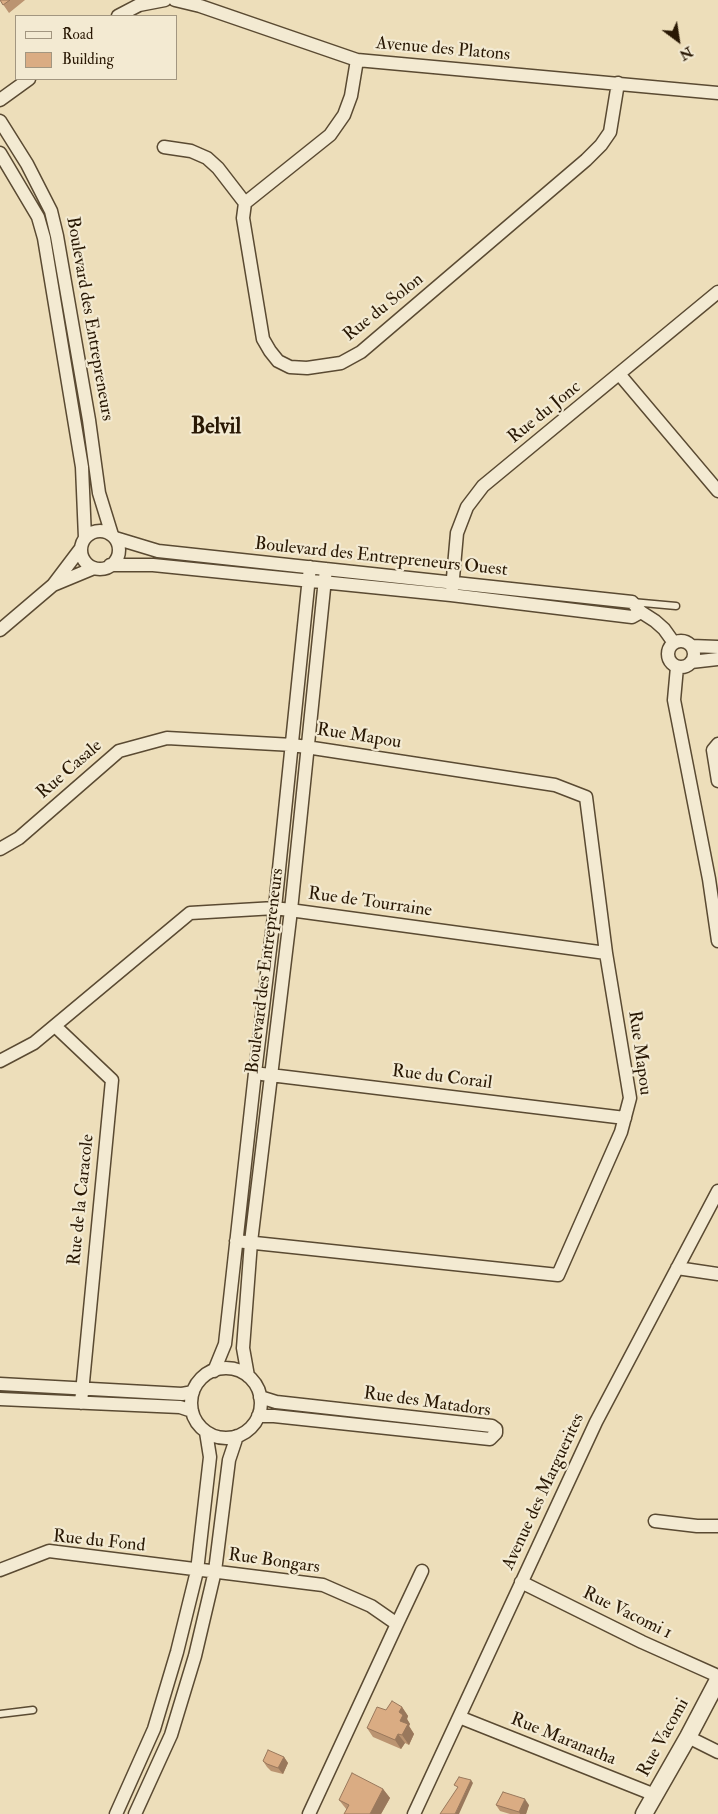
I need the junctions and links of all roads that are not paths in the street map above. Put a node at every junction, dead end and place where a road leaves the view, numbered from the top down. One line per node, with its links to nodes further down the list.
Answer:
1 (165, 0): 3 (street)
2 (175, 0): 4 (street, Avenue des Platons)
3 (120, 15)
4 (357, 60): 6 (street, Avenue des Platons); 12 (street)
5 (28, 80): 8 (street)
6 (618, 83): 7 (street, Avenue des Platons); 12 (street, Rue du Solon)
7 (718, 93)
8 (0, 100)
9 (0, 121): 13 (street, Boulevard des Entrepreneurs)
10 (164, 147): 12 (street)
11 (0, 153): 14 (street, Boulevard des Entrepreneurs)
12 (245, 203)
13 (56, 229): 14 (street); 16 (street, Boulevard des Entrepreneurs)
14 (42, 232): 17 (street, Boulevard des Entrepreneurs)
15 (718, 292): 18 (street, Rue du Jonc)
16 (73, 329): 17 (street); 19 (street, Boulevard des Entrepreneurs)
17 (60, 331): 20 (street, Boulevard des Entrepreneurs)
18 (620, 375): 21 (street); 31 (street, Rue du Jonc)
19 (96, 466): 20 (street); 22 (street, Boulevard des Entrepreneurs)
20 (82, 467): 23 (street, Boulevard des Entrepreneurs)
21 (718, 491)
22 (114, 536): 23 (street); 24 (street, Boulevard des Entrepreneurs); 25 (street, Boulevard des Entrepreneurs Ouest)
23 (83, 543): 26 (street); 30 (street)
24 (110, 565): 26 (street); 28 (street, Boulevard des Entrepreneurs Ouest)
25 (310, 567): 27 (street, Boulevard des Entrepreneurs Ouest); 28 (street, Boulevard des Entrepreneurs)
26 (94, 568): 30 (street)
27 (326, 569): 29 (street, Boulevard des Entrepreneurs); 31 (street, Boulevard des Entrepreneurs Ouest)
28 (310, 581): 29 (street, Boulevard des Entrepreneurs Ouest); 43 (street, Boulevard des Entrepreneurs)
29 (325, 583): 31 (street, Boulevard des Entrepreneurs Ouest); 44 (street, Boulevard des Entrepreneurs)
30 (53, 585): 35 (street)
31 (452, 589): 32 (street, Boulevard des Entrepreneurs Ouest); 34 (street, Boulevard des Entrepreneurs Ouest)
32 (632, 602): 33 (lane); 34 (street)
33 (676, 606)
34 (641, 612): 36 (street)
35 (0, 630)
36 (674, 643): 37 (street); 41 (street)
37 (691, 646): 38 (street); 40 (street)
38 (718, 647)
39 (718, 659): 40 (street)
40 (691, 662): 41 (street)
41 (677, 667): 47 (street)
42 (718, 744): 45 (street)
43 (293, 745): 44 (street, Rue Mapou); 46 (street, Rue Casale); 48 (street, Boulevard des Entrepreneurs)
44 (309, 747): 49 (street, Boulevard des Entrepreneurs); 51 (street, Rue Mapou)
45 (718, 781)
46 (0, 849)
47 (714, 878): 50 (street)
48 (275, 908): 49 (street, Rue de Tourraine); 52 (street, Rue de Tourraine); 54 (street, Boulevard des Entrepreneurs)
49 (291, 910): 51 (street, Rue de Tourraine); 55 (street, Boulevard des Entrepreneurs)
50 (718, 941)
51 (606, 953): 56 (street, Rue Mapou)
52 (55, 1026): 53 (street, Rue de Tourraine); 65 (street, Rue de la Caracole)
53 (0, 1061)
54 (255, 1072): 55 (street, Rue du Corail); 58 (street, Boulevard des Entrepreneurs)
55 (270, 1075): 56 (street, Rue du Corail); 59 (street, Boulevard des Entrepreneurs)
56 (625, 1118): 59 (street, Rue Mapou)
57 (718, 1191): 60 (street, Avenue des Marguerites)
58 (236, 1241): 59 (street, Rue Mapou); 62 (street, Boulevard des Entrepreneurs)
59 (251, 1242): 63 (street, Boulevard des Entrepreneurs)
60 (678, 1268): 61 (street); 80 (street, Avenue des Marguerites)
61 (718, 1274)
62 (214, 1371): 63 (street); 66 (street)
63 (248, 1376): 67 (street)
64 (0, 1384): 65 (street)
65 (81, 1389): 66 (street); 69 (street, Rue de la Caracole)
66 (193, 1392): 70 (street)
67 (260, 1397): 71 (street); 71 (street, Rue des Matadors)
68 (0, 1399): 69 (street)
69 (81, 1403): 70 (street)
70 (192, 1411): 72 (street)
71 (258, 1416): 73 (street)
72 (206, 1432): 73 (street); 77 (street)
73 (237, 1436): 78 (street)
74 (655, 1521): 75 (street)
75 (718, 1526)
76 (0, 1570): 77 (street, Rue du Fond)
77 (197, 1571): 78 (street, Rue Bongars); 86 (street)
78 (215, 1571): 81 (street, Rue Bongars); 87 (street)
79 (422, 1571): 81 (street)
80 (521, 1582): 82 (street, Rue Vacomi 1); 85 (street, Avenue des Marguerites)
81 (397, 1624): 93 (street)
82 (718, 1678): 88 (street, Rue Vacomi)
83 (33, 1710): 84 (lane)
84 (0, 1714)
85 (458, 1717): 90 (street, Rue Maranatha); 94 (street, Avenue des Marguerites)
86 (154, 1730): 87 (lane); 91 (street)
87 (171, 1735): 92 (street)
88 (688, 1737): 89 (street); 90 (street, Rue Vacomi)
89 (718, 1752)
90 (655, 1795): 95 (street, Rue Vacomi)
91 (116, 1814)
92 (135, 1814)
93 (309, 1814)
94 (414, 1814)
95 (644, 1814)

